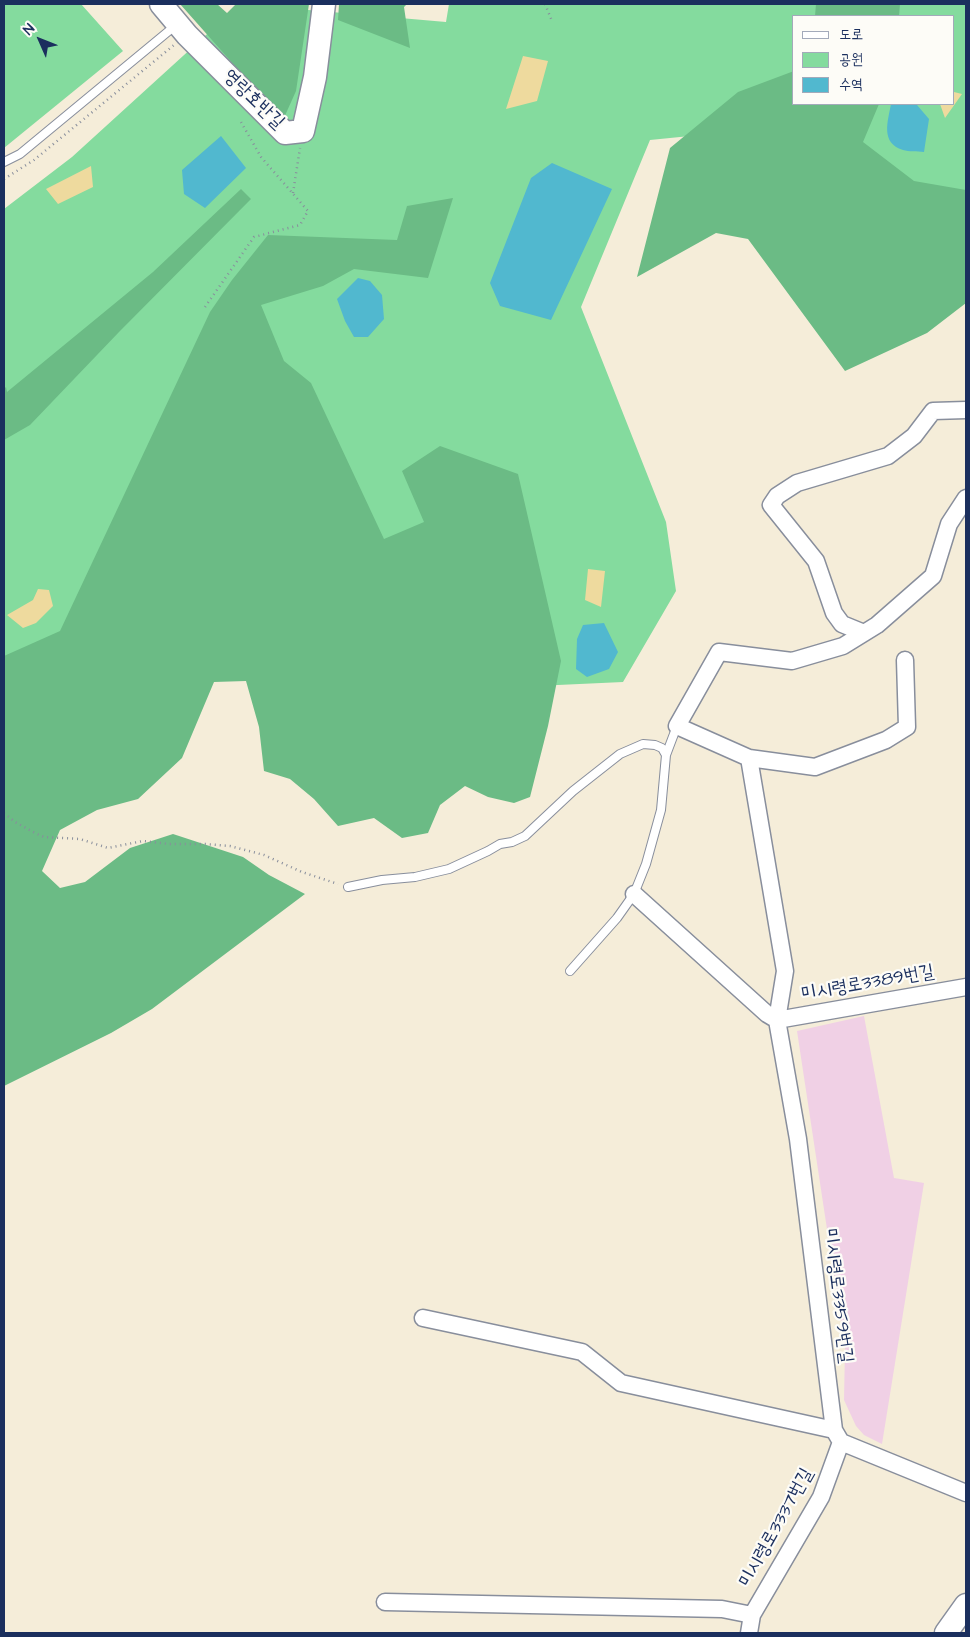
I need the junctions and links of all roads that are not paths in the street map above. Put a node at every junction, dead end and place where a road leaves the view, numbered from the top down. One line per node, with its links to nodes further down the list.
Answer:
1 (162, 4): 3 (street, 영랑호반길)
2 (324, 4): 3 (street, 영랑호반길)
3 (182, 29): 4 (lane)
4 (4, 162)
5 (966, 410): 7 (street)
6 (966, 498): 7 (street)
7 (864, 633): 9 (street)
8 (905, 660): 11 (street)
9 (677, 726): 10 (lane); 11 (street)
10 (666, 754): 12 (lane); 13 (lane)
11 (749, 758): 16 (street, 미시령로3359번길)
12 (348, 887)
13 (634, 894): 14 (lane); 16 (street)
14 (570, 971)
15 (966, 987): 16 (street, 미시령로3389번길)
16 (777, 1020): 18 (street, 미시령로3359번길)
17 (423, 1318): 18 (street)
18 (838, 1436): 19 (street); 22 (street, 미시령로3337번길)
19 (966, 1493)
20 (385, 1602): 22 (street)
21 (966, 1605): 25 (street)
22 (752, 1615): 24 (street, 미시령로3337번길)
23 (966, 1626): 26 (street)
24 (749, 1633)
25 (946, 1633)
26 (961, 1633)

